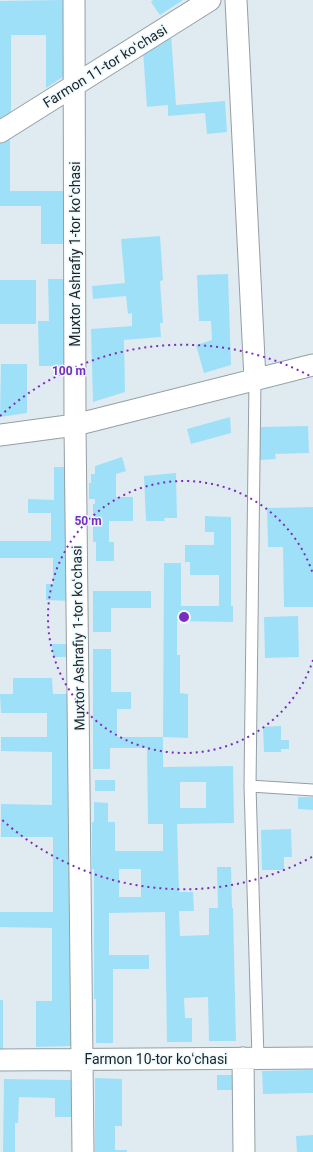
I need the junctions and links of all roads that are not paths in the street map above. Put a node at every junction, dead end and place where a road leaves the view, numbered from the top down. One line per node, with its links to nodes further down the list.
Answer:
1 (74, 0): 4 (street, Muxtor Ashrafiy 1-tor koʻchasi)
2 (210, 0): 4 (street, Farmon 11-tor koʻchasi)
3 (236, 0): 7 (street)
4 (75, 85): 5 (street, Farmon 11-tor koʻchasi); 8 (street, Muxtor Ashrafiy 1-tor koʻchasi)
5 (0, 132)
6 (313, 365): 7 (street)
7 (255, 379): 8 (street); 10 (lane)
8 (75, 425): 9 (street); 14 (street, Muxtor Ashrafiy 1-tor koʻchasi)
9 (0, 435)
10 (250, 786): 11 (lane); 12 (lane)
11 (313, 790)
12 (250, 1058): 13 (street, Farmon 10-tor koʻchasi); 14 (street, Farmon 10-tor koʻchasi); 17 (street)
13 (313, 1058)
14 (82, 1059): 15 (street, Farmon 10-tor koʻchasi); 16 (street, Muxtor Ashrafiy 1-tor koʻchasi)
15 (0, 1060)
16 (83, 1152)
17 (244, 1152)

